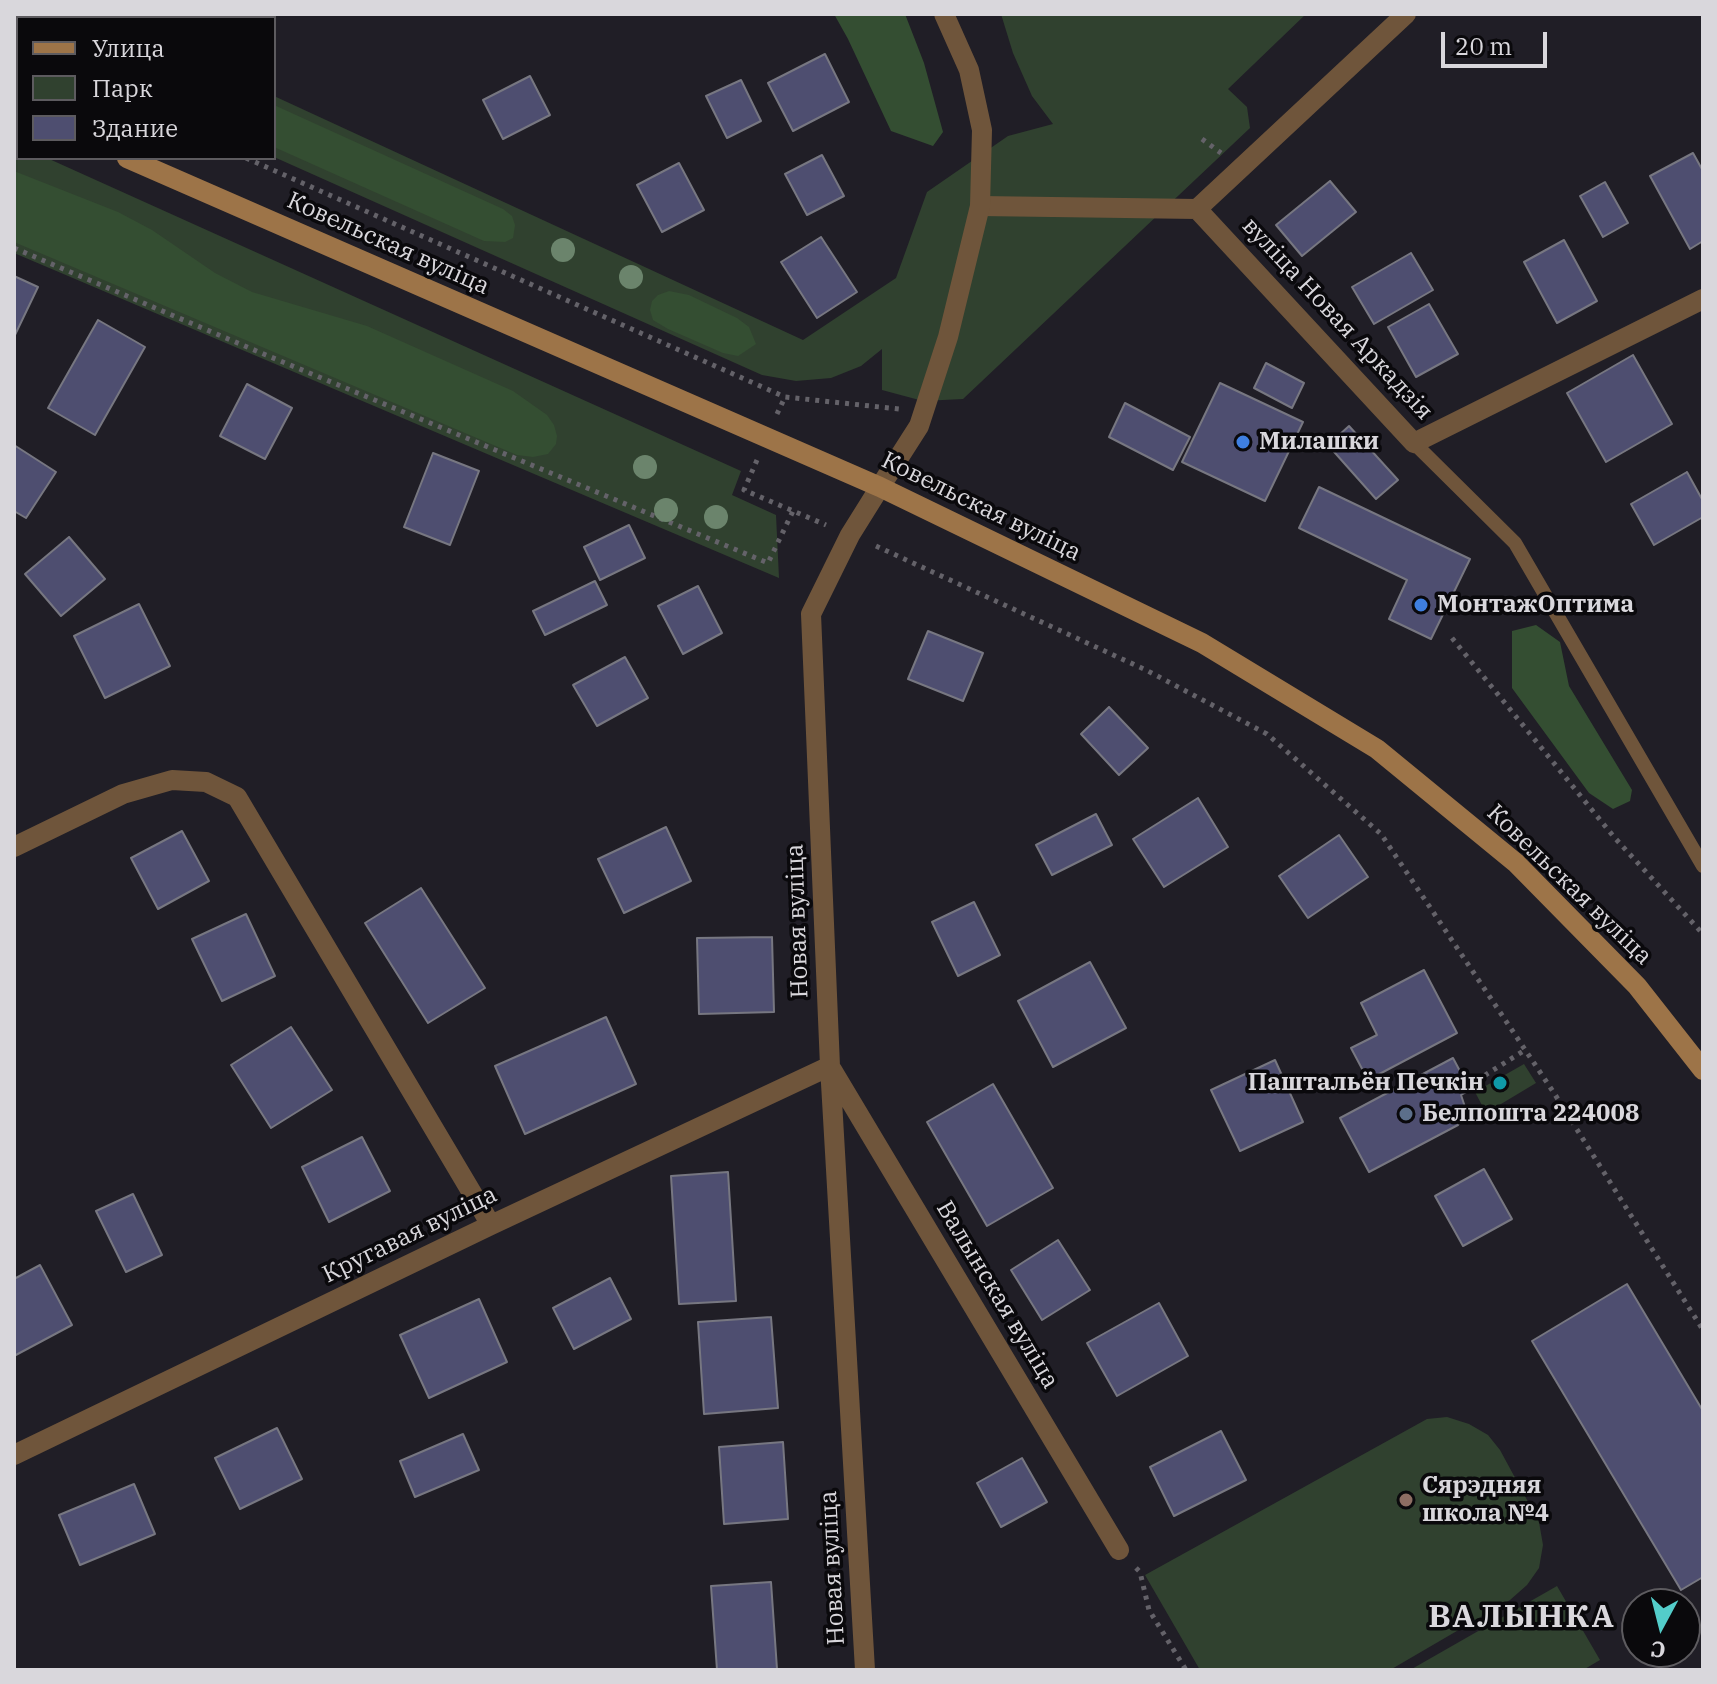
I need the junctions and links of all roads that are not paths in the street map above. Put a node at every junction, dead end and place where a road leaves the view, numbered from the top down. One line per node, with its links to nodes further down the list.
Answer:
1 (944, 14): 4 (street, Новая вуліца)
2 (1406, 14): 5 (street)
3 (132, 160): 8 (main road, Ковельская вуліца)
4 (980, 206): 5 (street); 8 (street, Новая вуліца)
5 (1197, 209): 7 (street, вуліца Новая Аркадзія)
6 (1703, 299): 7 (street, вуліца Новая Аркадзія)
7 (1414, 443): 10 (lane)
8 (880, 487): 11 (street, Новая вуліца); 12 (main road, Ковельская вуліца)
9 (14, 847): 13 (street)
10 (1703, 866)
11 (830, 1066): 13 (street, Кругавая вуліца); 15 (street, Валынская вуліца); 16 (street, Новая вуліца)
12 (1703, 1070)
13 (491, 1225): 14 (street, Кругавая вуліца)
14 (14, 1455)
15 (1119, 1550)
16 (865, 1670)

